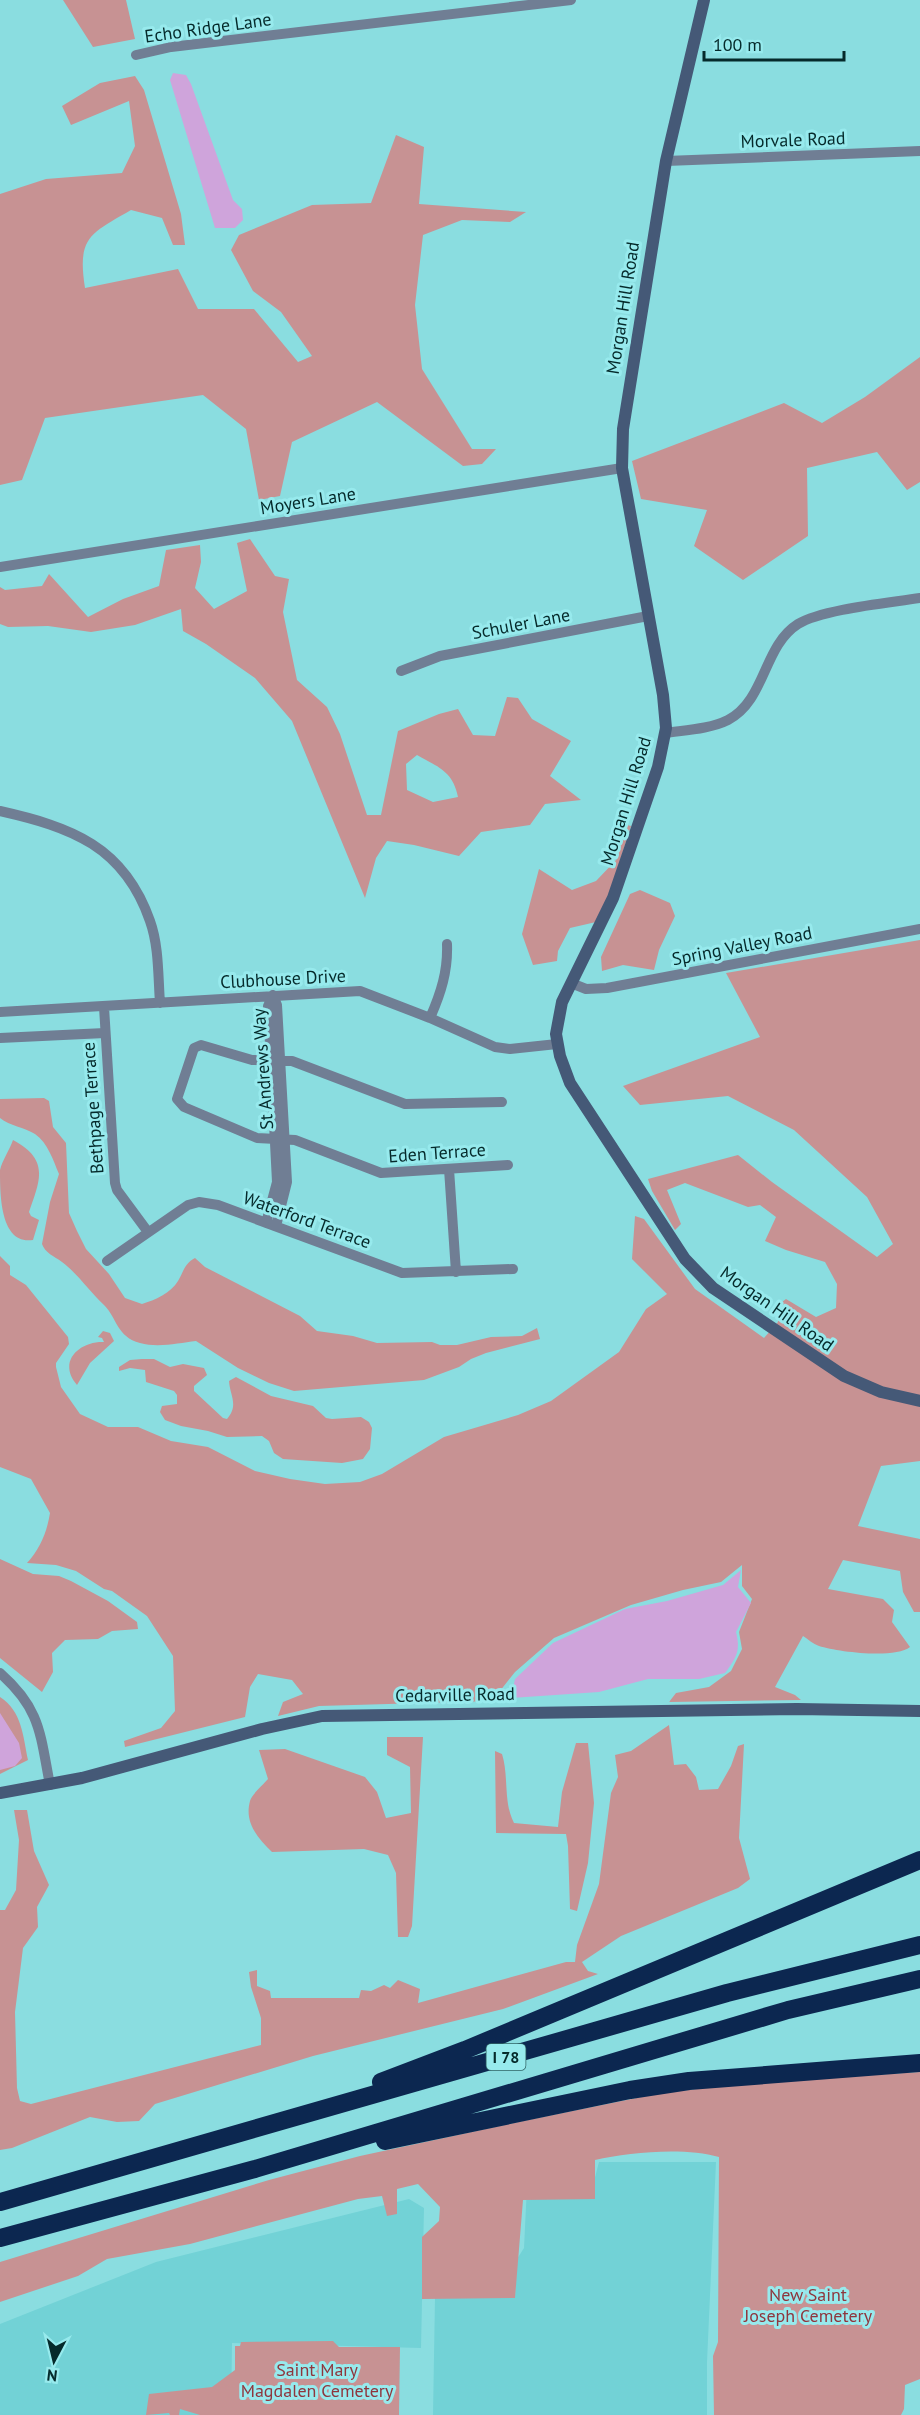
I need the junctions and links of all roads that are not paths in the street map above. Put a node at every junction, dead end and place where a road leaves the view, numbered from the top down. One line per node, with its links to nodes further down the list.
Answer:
1 (571, 0): 3 (street, Echo Ridge Lane)
2 (704, 0): 5 (main road, Morgan Hill Road)
3 (136, 55)
4 (920, 151): 5 (street, Morvale Road)
5 (666, 161): 6 (main road, Morgan Hill Road)
6 (622, 468): 7 (street, Moyers Lane); 9 (main road, Morgan Hill Road)
7 (0, 567)
8 (920, 598): 11 (street)
9 (648, 616): 10 (street, Schuler Lane); 11 (main road, Morgan Hill Road)
10 (401, 671)
11 (665, 733): 15 (main road, Morgan Hill Road)
12 (0, 811): 17 (street)
13 (920, 929): 15 (street, Spring Valley Road)
14 (447, 944): 20 (street)
15 (571, 983): 23 (main road, Morgan Hill Road)
16 (273, 995): 17 (street, Clubhouse Drive); 20 (street, Clubhouse Drive); 24 (street, St Andrews Way)
17 (160, 1003): 18 (street, Clubhouse Drive)
18 (104, 1007): 19 (street, Clubhouse Drive); 21 (street, Bethpage Terrace)
19 (0, 1012)
20 (430, 1018): 23 (street, Clubhouse Drive)
21 (105, 1033): 22 (street); 30 (street, Bethpage Terrace)
22 (0, 1038)
23 (557, 1044): 34 (main road, Morgan Hill Road)
24 (275, 1060): 25 (street); 26 (street, St Andrews Way); 26 (street, Eden Terrace)
25 (502, 1102)
26 (280, 1139): 28 (street, Eden Terrace); 29 (street, St Andrews Way)
27 (508, 1165): 28 (street, Eden Terrace)
28 (449, 1169): 33 (street)
29 (271, 1225): 30 (street, Waterford Terrace); 33 (street, Waterford Terrace)
30 (148, 1232): 31 (street, Waterford Terrace)
31 (107, 1262)
32 (513, 1269): 33 (street, Waterford Terrace)
33 (456, 1272)
34 (920, 1401)
35 (0, 1673): 37 (street)
36 (920, 1711): 37 (main road, Cedarville Road)
37 (50, 1785): 38 (main road, Cedarville Road)
38 (0, 1793)
39 (920, 1860): 44 (highway)
40 (920, 1945): 44 (highway, I 78)
41 (920, 1979): 43 (highway, I 78)
42 (920, 2063): 43 (highway)
43 (255, 2169): 45 (highway, I 78)
44 (93, 2175): 46 (highway, I 78)
45 (136, 2201): 47 (highway, I 78); 48 (highway)
46 (0, 2202)
47 (0, 2238)
48 (0, 2251)

